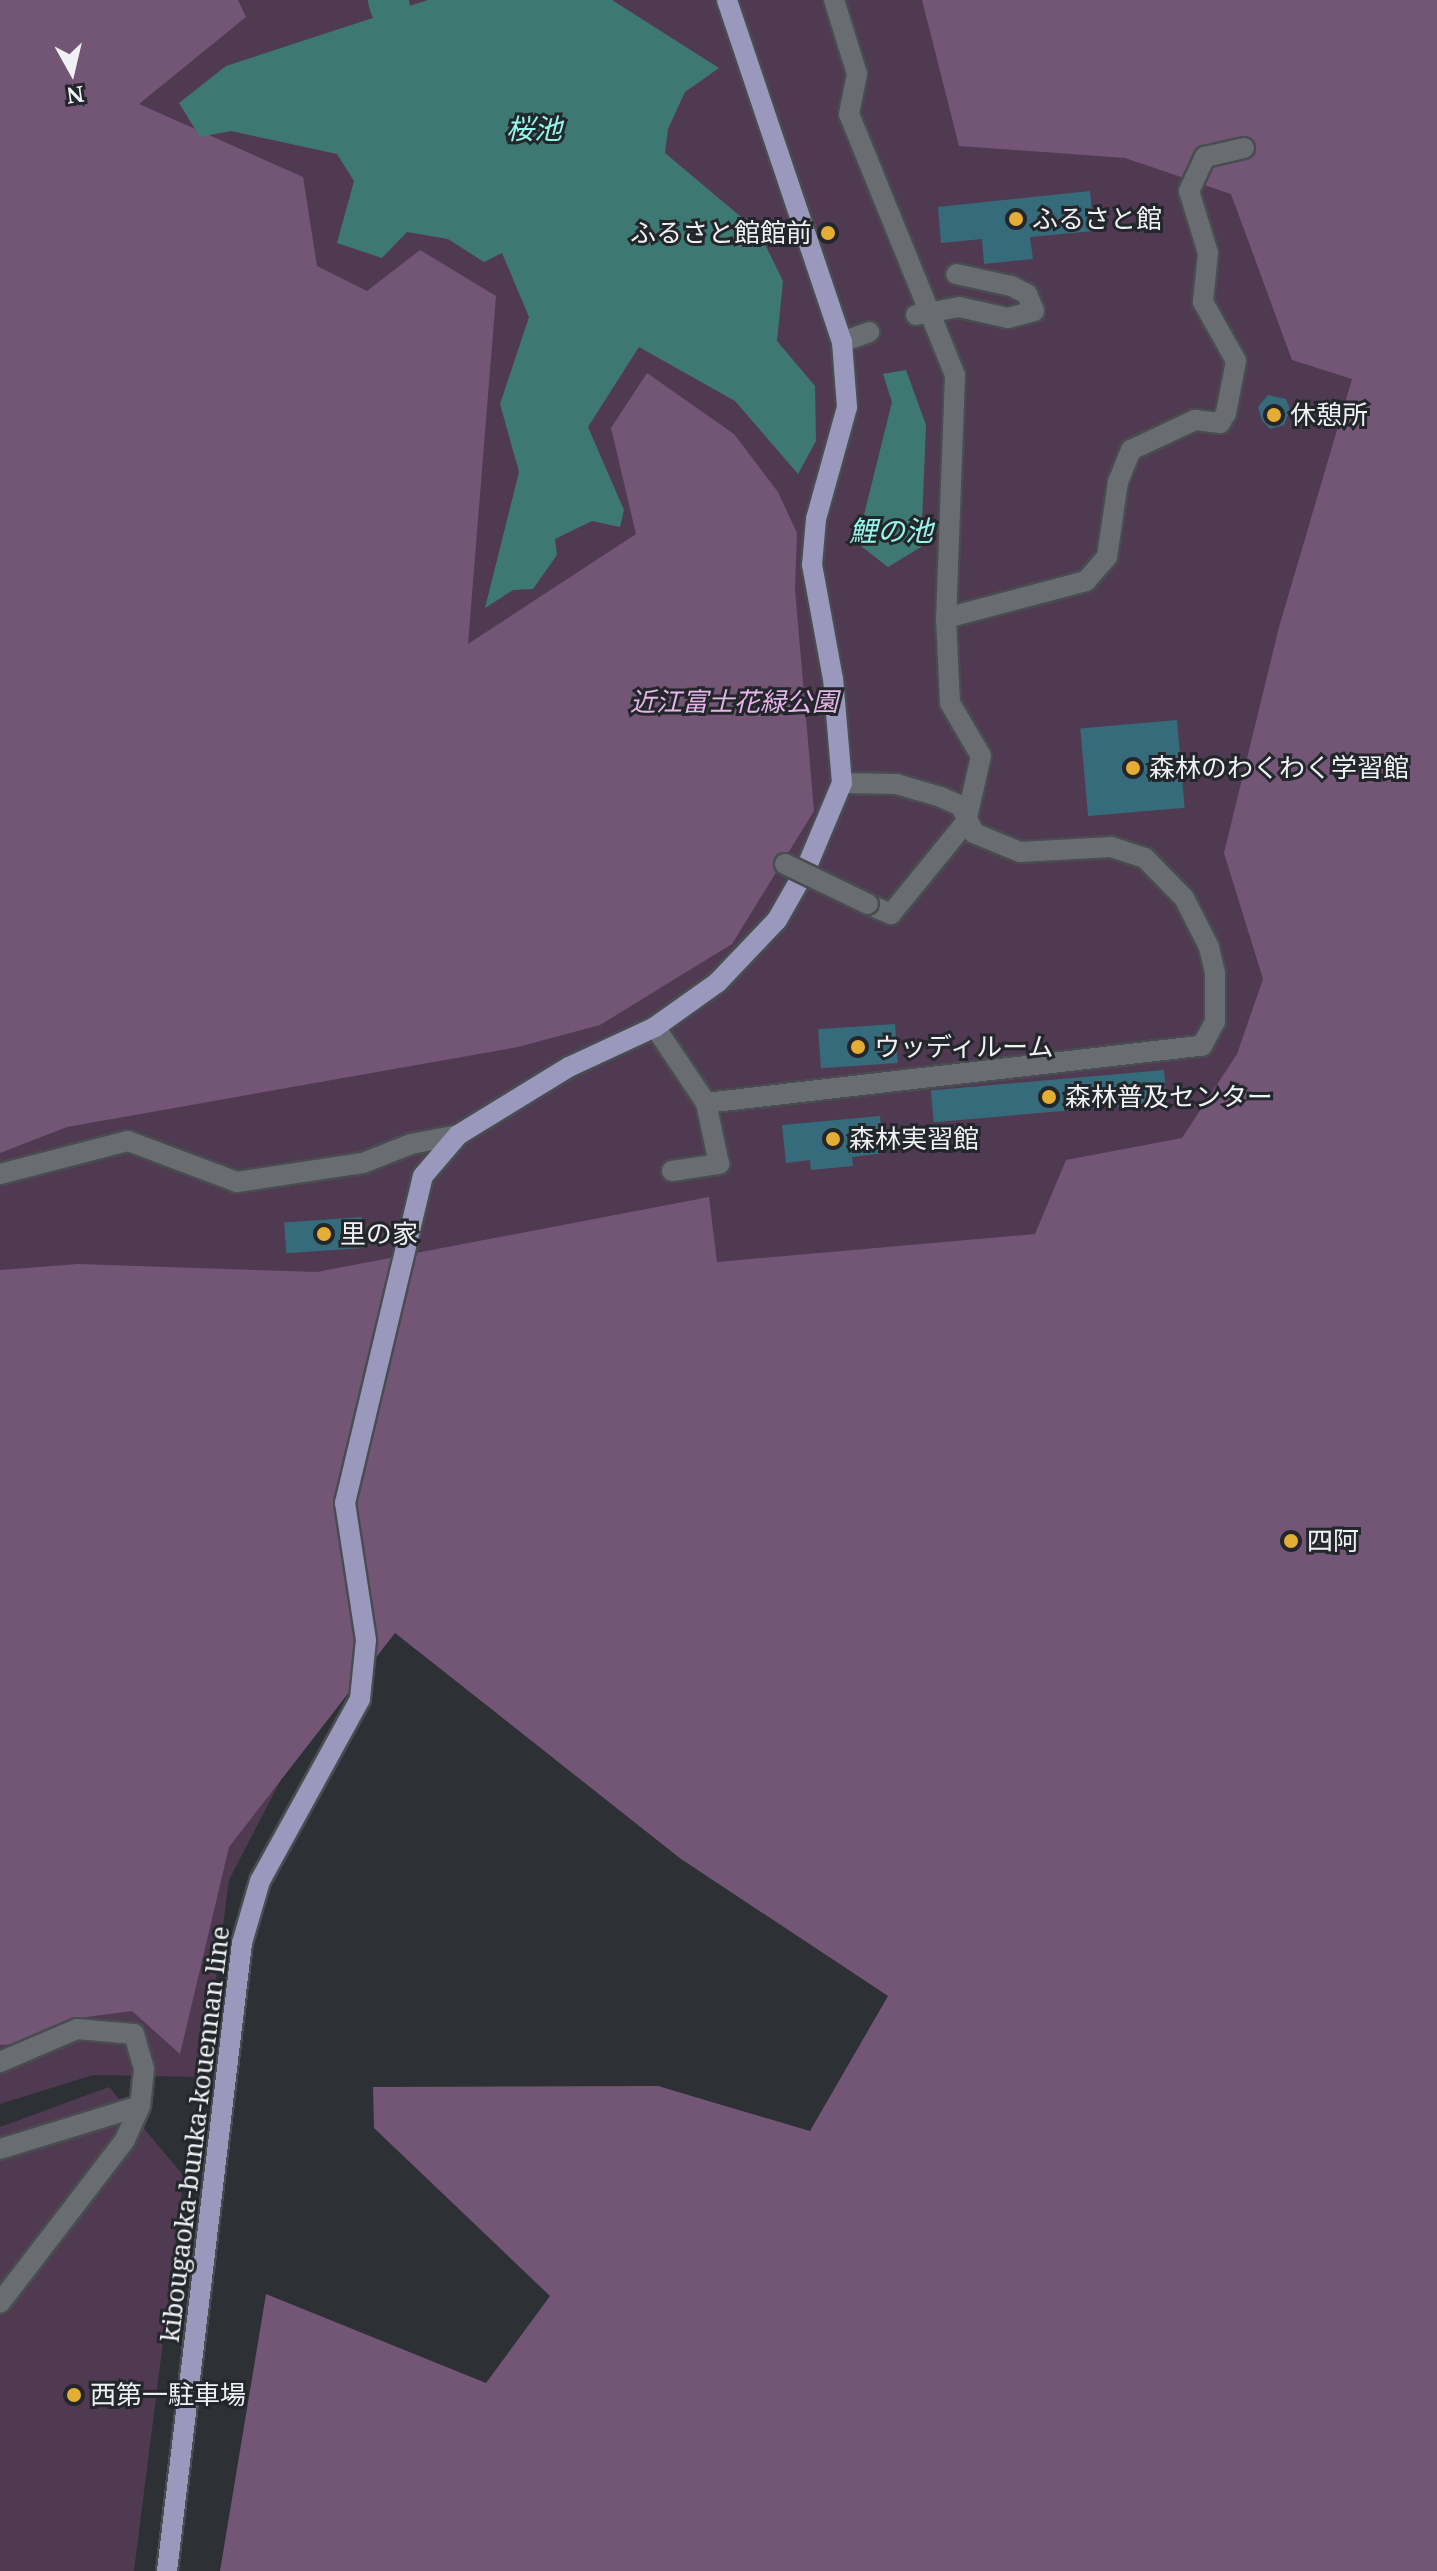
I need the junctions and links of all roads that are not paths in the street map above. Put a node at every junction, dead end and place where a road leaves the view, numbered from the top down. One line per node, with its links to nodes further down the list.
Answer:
1 (727, 0): 7 (main road, kibougaoka-bunka-kouennan line)
2 (834, 0): 5 (lane)
3 (1244, 148): 8 (lane)
4 (956, 274): 5 (lane)
5 (923, 314): 8 (lane)
6 (869, 332): 7 (lane)
7 (842, 342): 9 (main road, kibougaoka-bunka-kouennan line)
8 (946, 618): 10 (lane)
9 (842, 783): 10 (lane); 12 (main road, kibougaoka-bunka-kouennan line)
10 (966, 822): 11 (lane, bridge); 13 (lane)
11 (785, 864)
12 (655, 1027): 13 (lane); 14 (main road, kibougaoka-bunka-kouennan line)
13 (706, 1103): 15 (lane)
14 (458, 1135): 16 (lane); 21 (main road, kibougaoka-bunka-kouennan line)
15 (672, 1171)
16 (0, 1174)
17 (0, 2062): 18 (lane)
18 (140, 2106): 19 (lane); 20 (lane)
19 (0, 2149)
20 (0, 2303)
21 (167, 2571)

